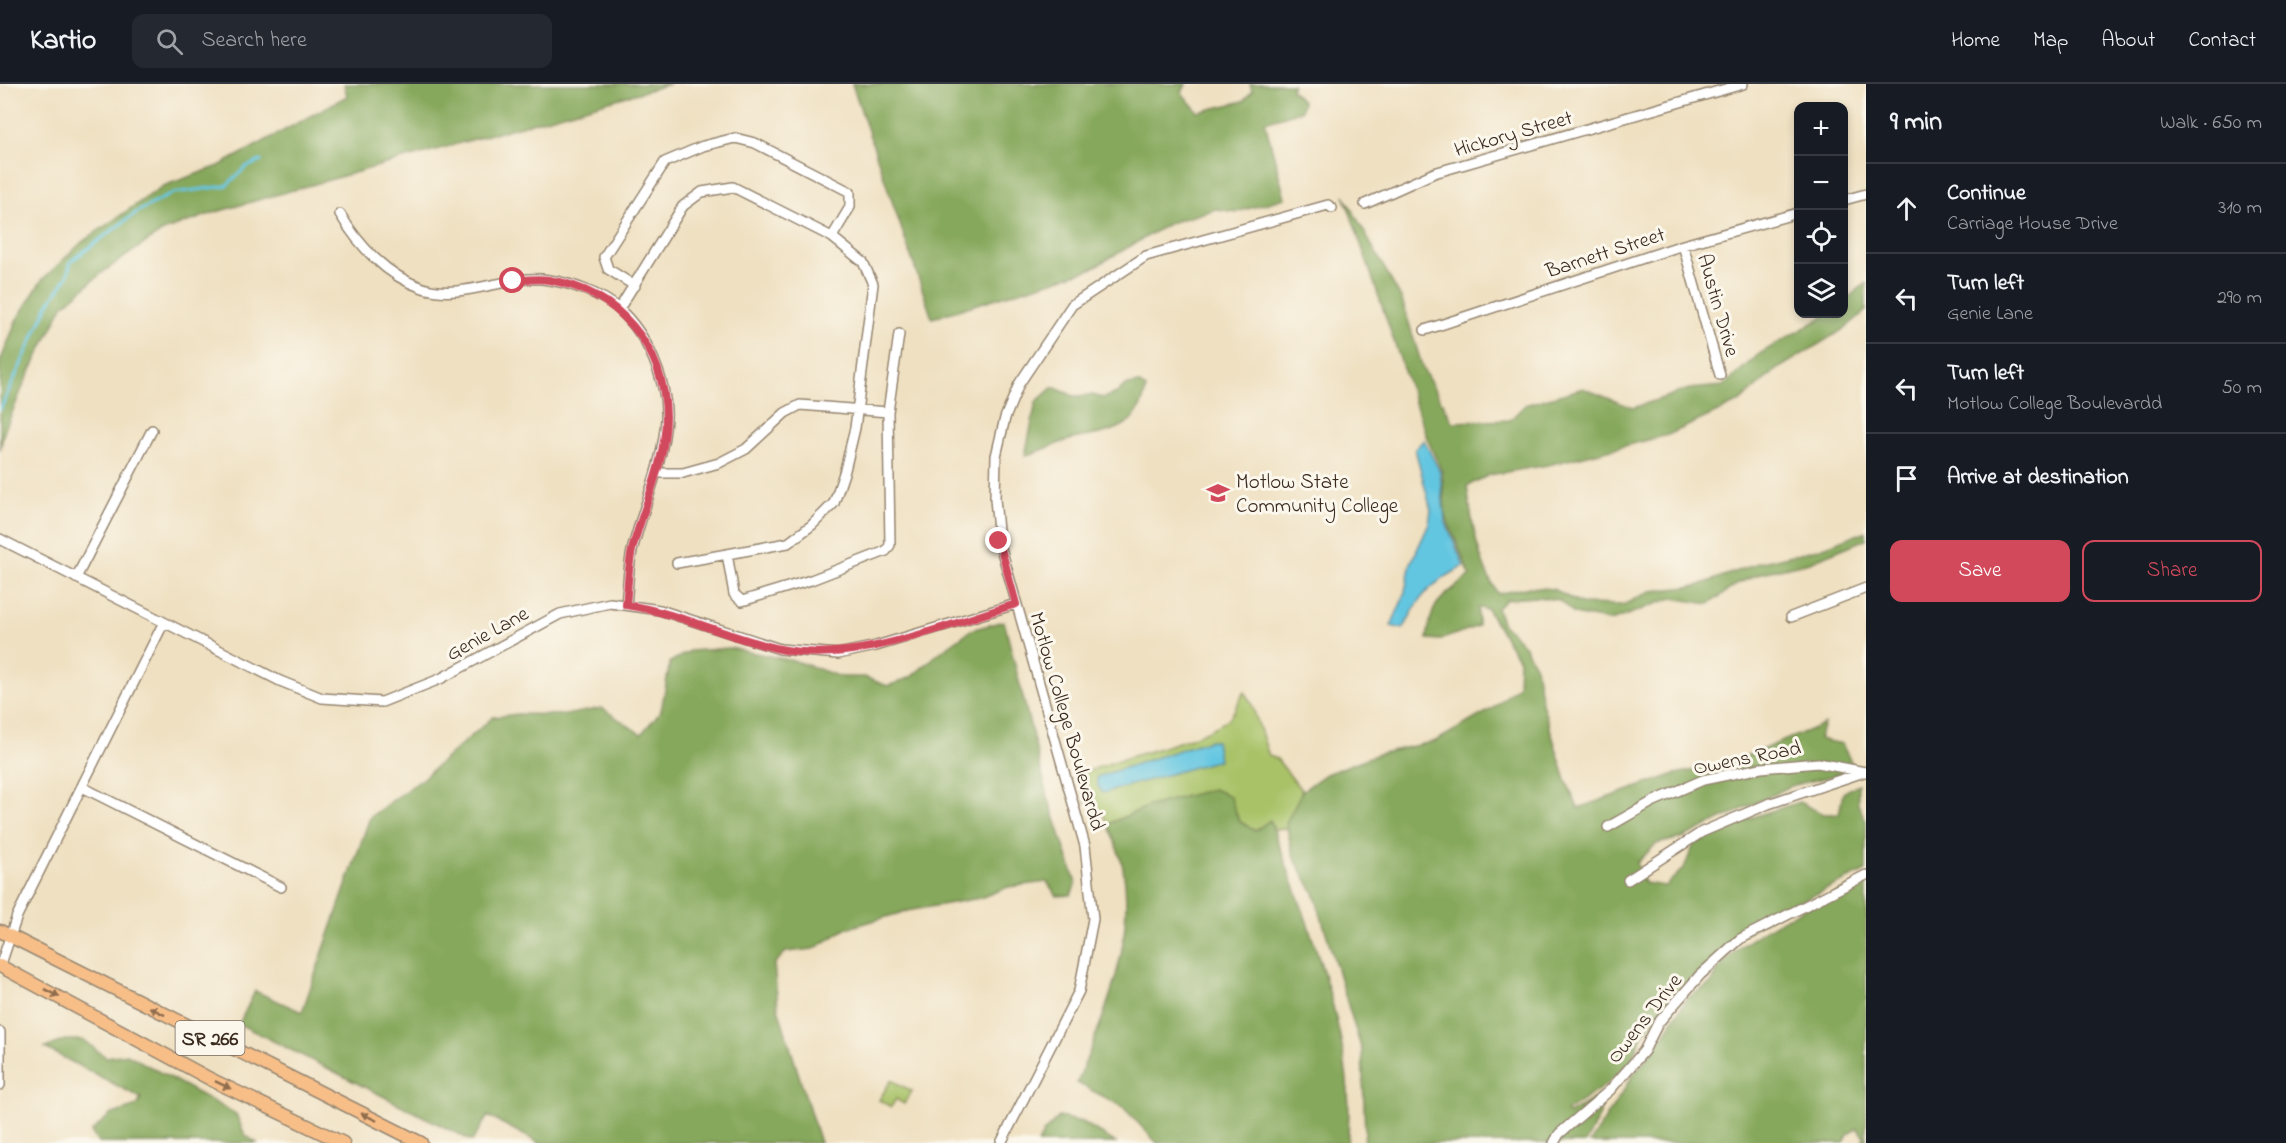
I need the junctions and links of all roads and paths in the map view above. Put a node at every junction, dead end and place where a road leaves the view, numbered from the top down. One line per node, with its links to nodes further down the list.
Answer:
1 (1743, 84): 4 (street, Hickory Street)
2 (1866, 194): 3 (street)
3 (1848, 199)
4 (1365, 204)
5 (1332, 208): 24 (street, Motlow College Boulevardd)
6 (340, 214): 11 (street)
7 (1794, 214): 9 (street, Barnett Street)
8 (832, 237): 10 (street); 10 (street); 15 (street)
9 (1683, 245): 12 (street, Barnett Street); 14 (street, Austin Drive)
10 (635, 286): 11 (street)
11 (619, 309): 18 (street)
12 (1425, 330)
13 (899, 334): 16 (street)
14 (1720, 375)
15 (857, 410): 16 (street); 18 (street); 20 (street)
16 (888, 412): 20 (street)
17 (152, 430): 22 (street)
18 (657, 473): 25 (street)
19 (0, 539): 22 (street, Genie Lane)
20 (727, 555): 21 (street)
21 (677, 563)
22 (76, 578): 27 (street, Genie Lane)
23 (1866, 588): 26 (street)
24 (1016, 604): 25 (street, Genie Lane); 40 (street, Motlow College Boulevardd)
25 (626, 605): 27 (street, Genie Lane)
26 (1791, 617)
27 (164, 622): 29 (street)
28 (1865, 772): 30 (street, Owens Road); 32 (street)
29 (81, 787): 33 (street); 34 (street)
30 (1608, 827)
31 (1866, 875): 41 (street, Owens Drive)
32 (1628, 880)
33 (281, 887)
34 (5, 933): 35 (street); 39 (main road, SR 266, one-way to 34)
35 (0, 966): 38 (main road, SR 266, one-way to 38)
36 (0, 1032): 37 (street)
37 (0, 1085)
38 (343, 1143)
39 (421, 1143)
40 (1001, 1143)
41 (1554, 1143)

